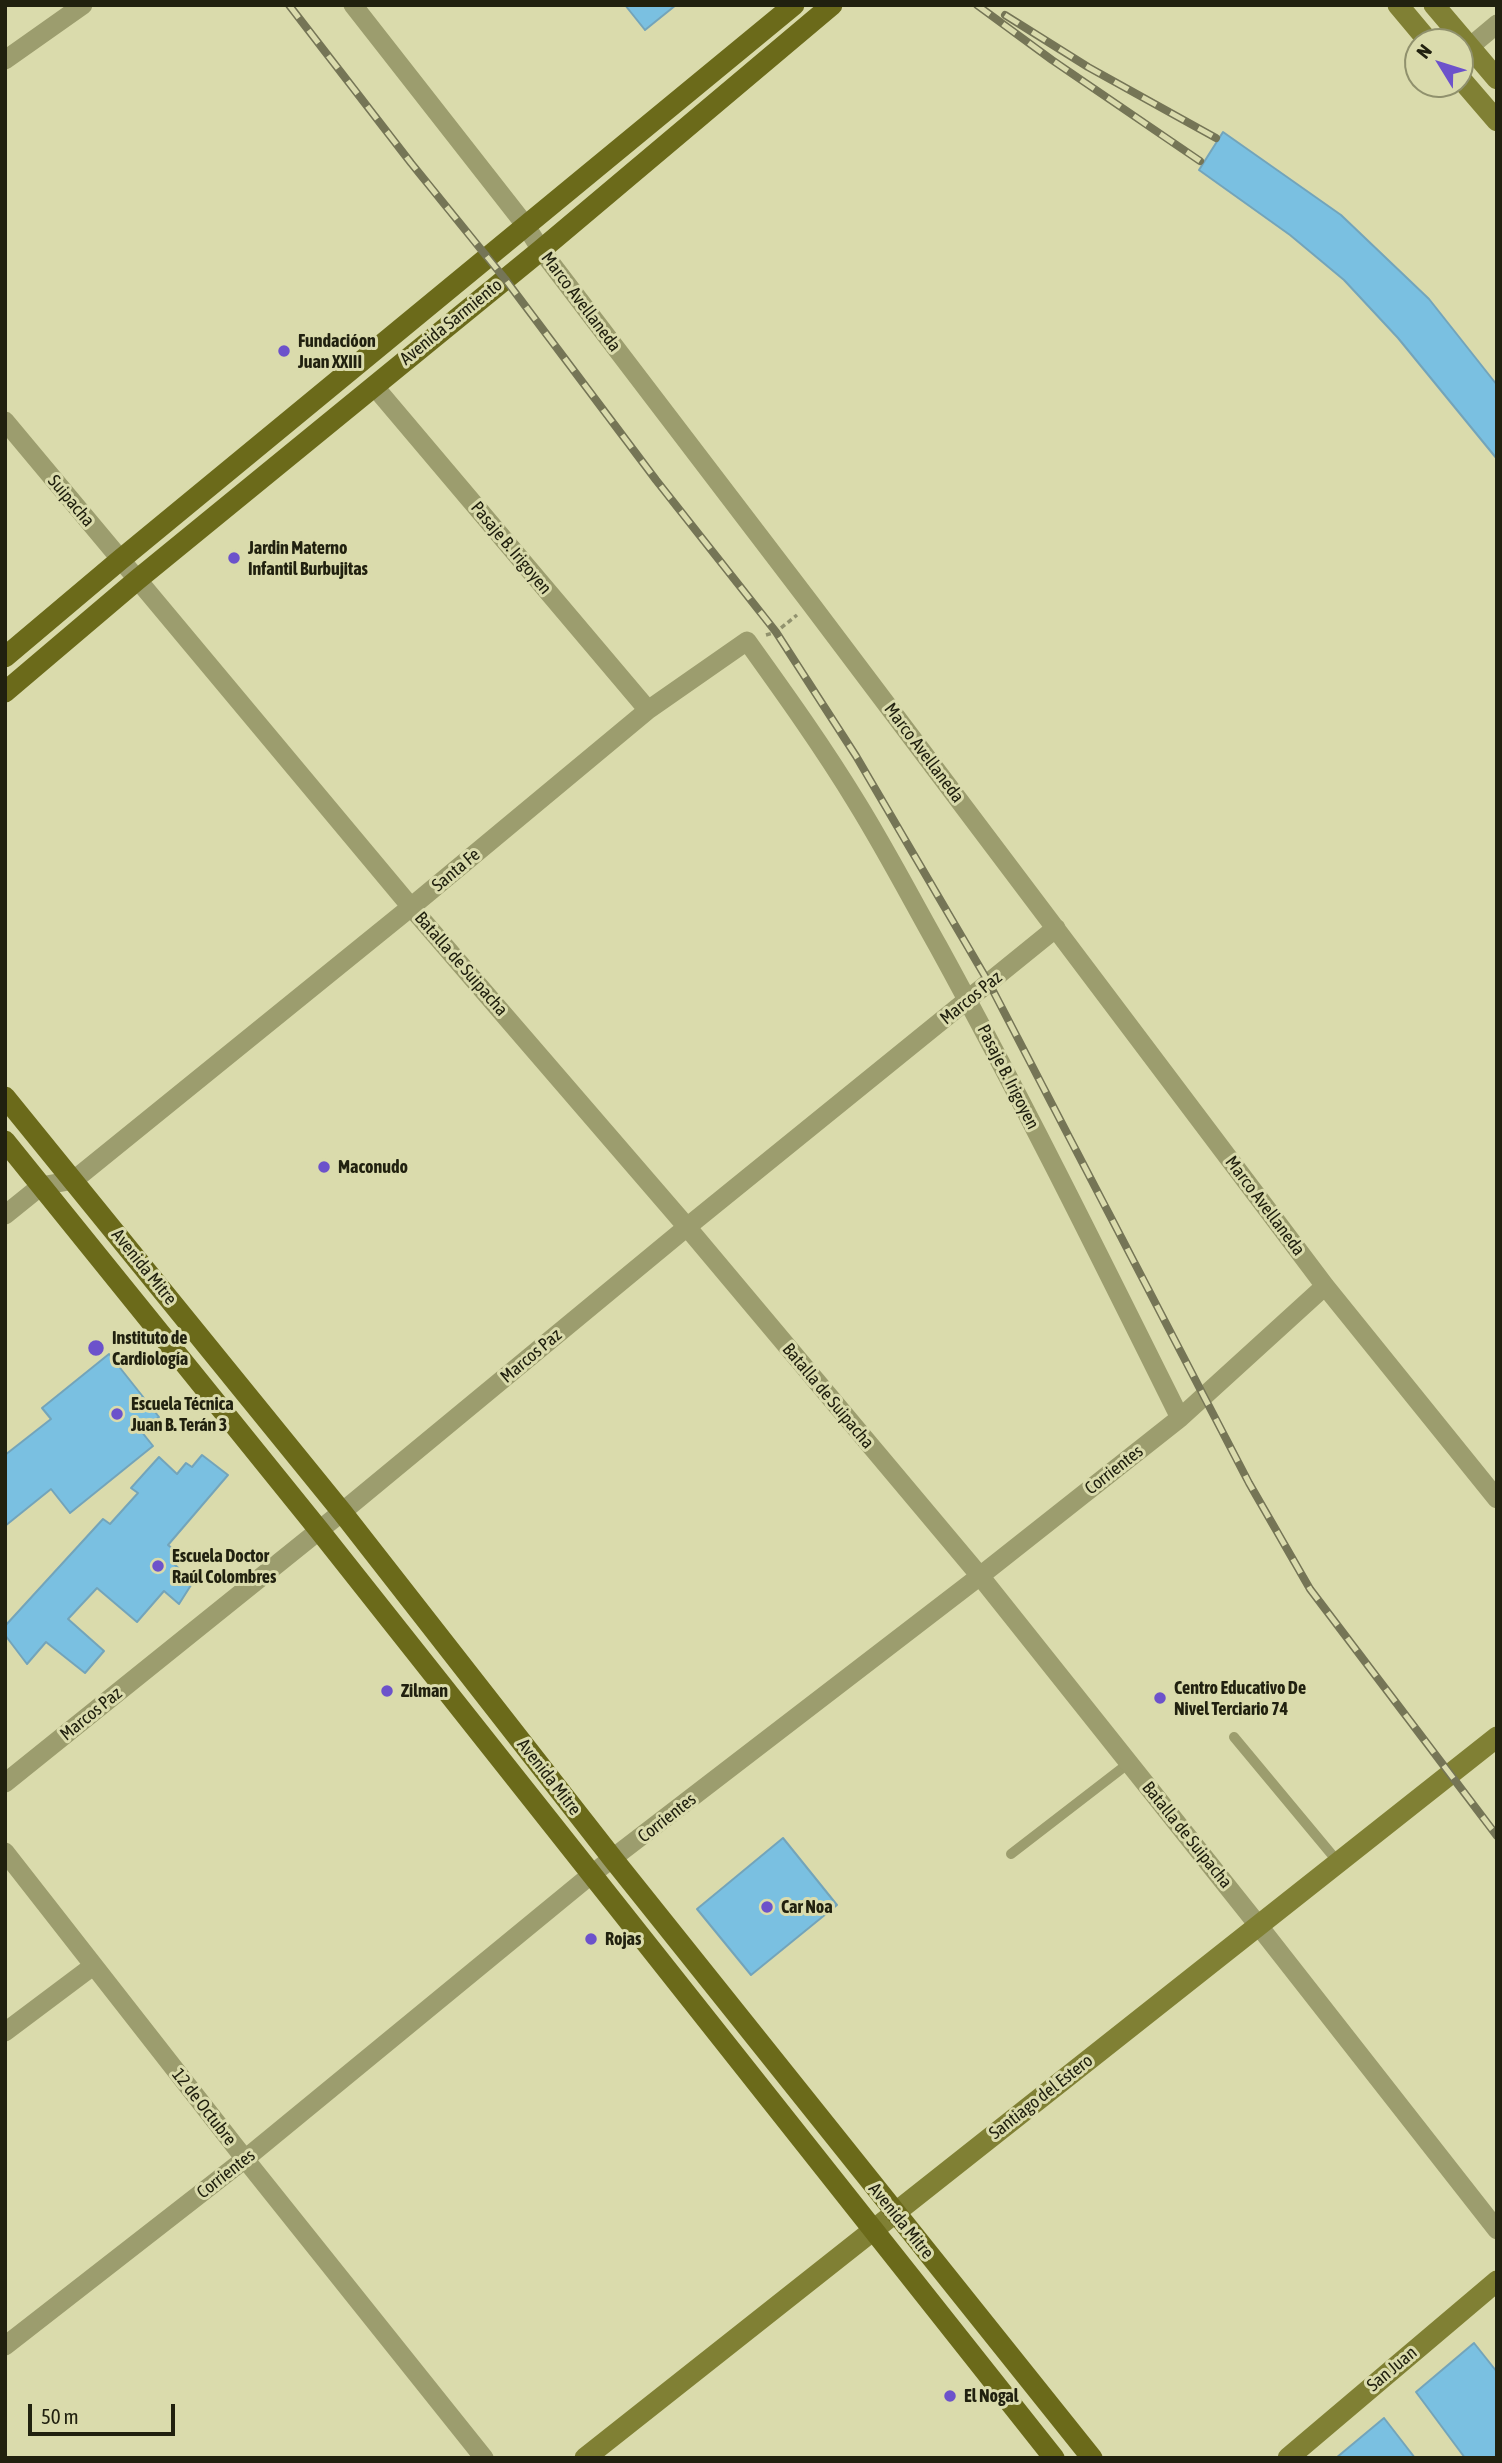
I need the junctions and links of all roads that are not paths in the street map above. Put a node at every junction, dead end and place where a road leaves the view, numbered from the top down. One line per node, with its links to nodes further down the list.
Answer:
1 (83, 5): 12 (street)
2 (353, 5): 16 (street, Marco Avellaneda)
3 (794, 5): 16 (main road, Avenida Sarmiento)
4 (832, 5): 17 (main road, Avenida Sarmiento)
5 (1398, 5): 8 (street)
6 (1434, 5): 9 (street)
7 (1497, 24): 10 (street)
8 (1417, 28)
9 (1450, 28)
10 (1474, 43)
11 (1474, 59): 13 (street)
12 (5, 60)
13 (1497, 79)
14 (1474, 94): 15 (street)
15 (1497, 121)
16 (527, 226): 17 (street, Marco Avellaneda); 20 (main road, Avenida Sarmiento)
17 (541, 250): 18 (main road, Avenida Sarmiento); 27 (street, Marco Avellaneda)
18 (374, 386): 21 (main road, Avenida Sarmiento); 25 (street, Pasaje B. Irigoyen)
19 (5, 421): 20 (street, Suipacha)
20 (120, 560): 21 (street, Suipacha); 23 (main road, Avenida Sarmiento)
21 (137, 580): 24 (main road, Avenida Sarmiento); 26 (street, Batalla de Suipacha)
22 (747, 641): 25 (street, Santa Fe); 28 (street, Pasaje B. Irigoyen)
23 (5, 657)
24 (5, 692)
25 (648, 710): 26 (street, Santa Fe)
26 (411, 907): 31 (street, Santa Fe); 34 (street, Batalla de Suipacha)
27 (1056, 928): 28 (street, Marcos Paz); 35 (street, Marco Avellaneda)
28 (968, 1000): 34 (street, Marcos Paz); 36 (street, Pasaje B. Irigoyen)
29 (5, 1097): 31 (main road, Avenida Mitre)
30 (5, 1141): 32 (main road, Avenida Mitre)
31 (74, 1180): 32 (street, Santa Fe); 38 (main road, Avenida Mitre)
32 (41, 1186): 33 (street, Santa Fe); 39 (main road, Avenida Mitre)
33 (5, 1215)
34 (687, 1227): 38 (street, Marcos Paz); 40 (street, Batalla de Suipacha)
35 (1325, 1286): 36 (street, Corrientes); 37 (street, Marco Avellaneda)
36 (1180, 1418): 40 (street, Corrientes)
37 (1497, 1499)
38 (342, 1512): 39 (street, Marcos Paz); 47 (main road, Avenida Mitre)
39 (319, 1530): 44 (street, Marcos Paz); 49 (main road, Avenida Mitre)
40 (980, 1576): 43 (street, Batalla de Suipacha); 47 (street, Corrientes)
41 (1234, 1737): 48 (lane)
42 (1497, 1737): 48 (street, Santiago del Estero)
43 (1129, 1763): 46 (lane); 50 (street, Batalla de Suipacha)
44 (5, 1783)
45 (5, 1852): 51 (street, 12 de Octubre)
46 (1012, 1854)
47 (613, 1859): 49 (street, Corrientes); 54 (main road, Avenida Mitre)
48 (1339, 1862): 50 (street, Santiago del Estero)
49 (592, 1874): 53 (street, Corrientes); 55 (main road, Avenida Mitre)
50 (1258, 1925): 54 (street, Santiago del Estero); 56 (street, Batalla de Suipacha)
51 (93, 1966): 52 (street); 53 (street, 12 de Octubre)
52 (5, 2032)
53 (245, 2159): 58 (street, Corrientes); 59 (street, 12 de Octubre)
54 (894, 2213): 55 (street, Santiago del Estero); 62 (main road, Avenida Mitre)
55 (873, 2230): 60 (street, Santiago del Estero); 61 (main road, Avenida Mitre)
56 (1497, 2230)
57 (1497, 2281): 63 (street, San Juan)
58 (5, 2346)
59 (484, 2458)
60 (585, 2458)
61 (1054, 2458)
62 (1092, 2458)
63 (1287, 2458)

